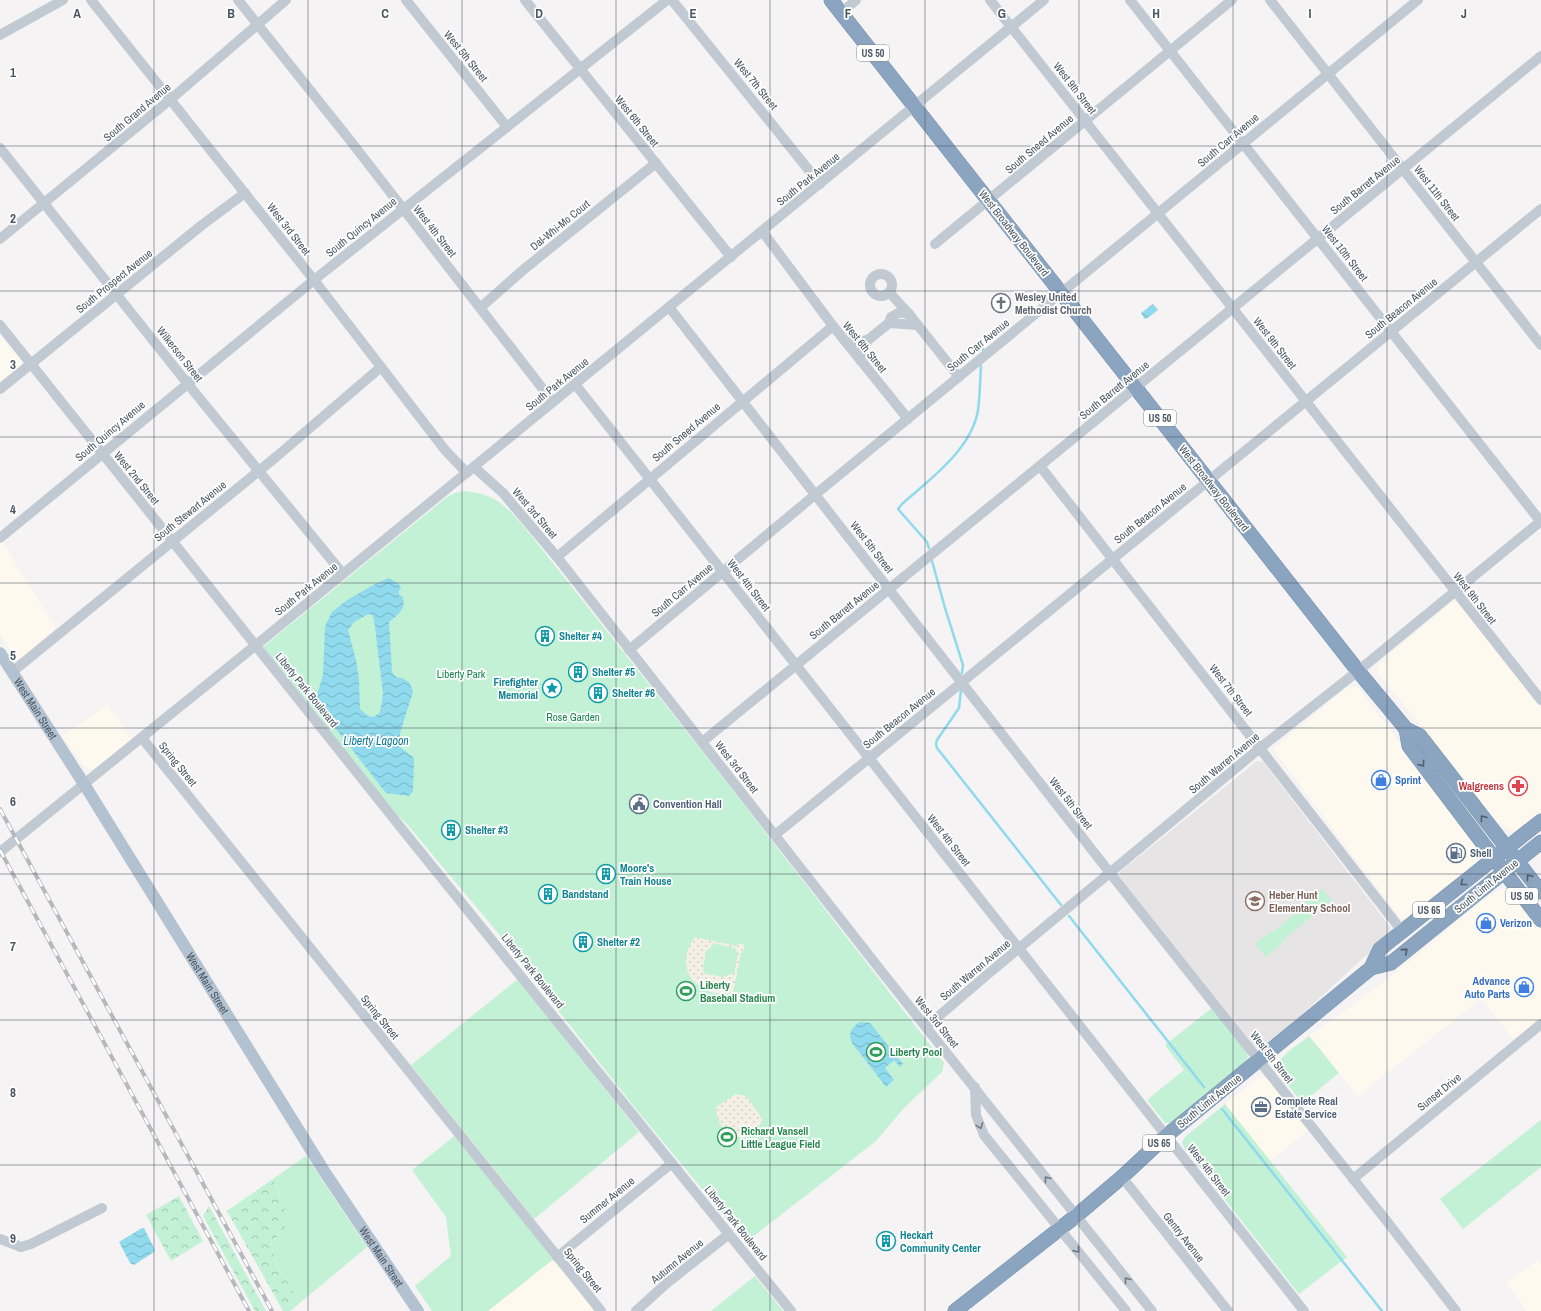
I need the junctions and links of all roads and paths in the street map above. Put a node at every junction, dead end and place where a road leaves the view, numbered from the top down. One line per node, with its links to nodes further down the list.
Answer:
1 (63, 0): 20 (street)
2 (91, 0): 25 (street, West 3rd Street)
3 (238, 0): 18 (street, West 4th Street)
4 (286, 0): 18 (street, South Grand Avenue)
5 (406, 0): 28 (street, West 5th Street)
6 (525, 0): 23 (street, West 6th Street)
7 (667, 0): 23 (street, South Quincy Avenue)
8 (672, 0): 33 (street, West 7th Street)
9 (831, 0): 17 (highway, West Broadway Boulevard / US 50)
10 (856, 0): 17 (street)
11 (990, 0): 19 (street, West 9th Street)
12 (1044, 0): 19 (street, South Park Avenue)
13 (1130, 0): 21 (street, West 10th Street)
14 (1232, 0): 21 (street, South Sneed Avenue)
15 (1270, 0): 24 (street, West 11th Street)
16 (1418, 0): 24 (street, South Carr Avenue)
17 (841, 13): 26 (highway, West Broadway Boulevard / US 50)
18 (257, 25): 25 (street, South Grand Avenue); 37 (street, West 4th Street)
19 (1012, 27): 26 (street, South Park Avenue); 27 (street, West 9th Street)
20 (0, 35)
21 (1170, 51): 27 (street, South Sneed Avenue); 29 (street, West 10th Street)
22 (1541, 56): 32 (street, South Barrett Avenue)
23 (580, 69): 28 (street, South Quincy Avenue); 31 (street, West 6th Street)
24 (1327, 74): 29 (street, South Carr Avenue); 32 (street, West 11th Street)
25 (171, 99): 34 (street, West 3rd Street); 36 (street, South Grand Avenue)
26 (915, 107): 33 (street, South Park Avenue); 35 (highway, West Broadway Boulevard / US 50)
27 (1086, 121): 35 (street, South Sneed Avenue); 39 (street, West 9th Street)
28 (507, 127): 37 (street, South Quincy Avenue)
29 (1243, 143): 39 (street, South Carr Avenue); 41 (street, West 10th Street)
30 (0, 148): 36 (street, Wilkerson Street)
31 (656, 163): 44 (street, West 6th Street); 51 (street, Dal-Whi-Mo Court)
32 (1403, 169): 41 (street, South Barrett Avenue); 45 (street, West 11th Street)
33 (820, 184): 40 (street, South Park Avenue)
34 (245, 194): 46 (street, West 3rd Street); 49 (street, South Prospect Avenue)
35 (989, 201): 43 (street, South Sneed Avenue); 48 (highway, West Broadway Boulevard / US 50)
36 (44, 203): 42 (street, South Grand Avenue); 49 (street, Wilkerson Street)
37 (402, 209): 46 (street, South Quincy Avenue); 51 (street, West 4th Street)
38 (1541, 209): 45 (street, South Beacon Avenue)
39 (1158, 213): 48 (street, South Carr Avenue); 52 (street, West 9th Street)
40 (762, 231): 44 (street, South Park Avenue); 57 (street, West 6th Street)
41 (1318, 238): 52 (street, South Barrett Avenue); 58 (street, West 10th Street)
42 (0, 239)
43 (935, 244)
44 (731, 257): 50 (street, South Park Avenue)
45 (1476, 262): 58 (street, South Beacon Avenue); 61 (street, West 11th Street)
46 (314, 280): 64 (street, West 3rd Street); 66 (street, South Quincy Avenue)
47 (890, 292): 53 (street)
48 (1061, 293): 65 (street, South Carr Avenue); 68 (highway, West Broadway Boulevard / US 50)
49 (117, 294): 63 (street, South Prospect Avenue); 66 (street, Wilkerson Street)
50 (669, 307): 67 (street, South Park Avenue); 70 (street, West 5th Street)
51 (480, 308): 72 (street, West 4th Street)
52 (1232, 308): 68 (street, South Barrett Avenue); 71 (street, West 9th Street)
53 (909, 314): 54 (street); 56 (street)
54 (889, 323): 56 (street); 59 (street)
55 (0, 325): 63 (street, West 2nd Street)
56 (918, 325): 65 (street)
57 (832, 326): 60 (street, West 6th Street); 70 (street, South Sneed Avenue)
58 (1391, 331): 71 (street, South Beacon Avenue); 81 (street, West 10th Street)
59 (868, 340): 60 (street); 62 (street)
60 (846, 343): 62 (street, West 6th Street)
61 (1541, 345)
62 (860, 360): 73 (street, West 6th Street)
63 (30, 364): 69 (street, South Prospect Avenue); 74 (street, West 2nd Street)
64 (381, 367): 76 (street, West 3rd Street); 77 (street, South Stewart Avenue)
65 (959, 377): 73 (street, South Carr Avenue)
66 (187, 383): 74 (street, South Quincy Avenue); 77 (street, Wilkerson Street)
67 (575, 384): 72 (street, South Park Avenue); 78 (street, West 4th Street)
68 (1135, 387): 75 (street, South Barrett Avenue); 79 (highway, West Broadway Boulevard / US 50)
69 (0, 389)
70 (743, 401): 78 (street, South Sneed Avenue); 80 (street, West 5th Street)
71 (1306, 401): 79 (street, South Beacon Avenue); 89 (street, West 9th Street)
72 (553, 402): 76 (street, South Park Avenue)
73 (908, 419): 80 (street, South Carr Avenue)
74 (102, 454): 82 (street, South Quincy Avenue); 83 (street, West 2nd Street)
75 (1040, 466): 85 (street, West 7th Street); 88 (street, South Barrett Avenue)
76 (470, 470): 84 (street, West 3rd Street); 87 (street, South Park Avenue)
77 (258, 471): 83 (street, South Stewart Avenue); 87 (street, Wilkerson Street)
78 (650, 479): 84 (street, South Sneed Avenue); 86 (street, West 4th Street)
79 (1209, 480): 85 (street, South Beacon Avenue); 94 (highway, West Broadway Boulevard / US 50)
80 (816, 494): 86 (street, South Carr Avenue); 88 (street, West 5th Street)
81 (1541, 521): 89 (street, South Warren Avenue)
82 (0, 538)
83 (172, 540): 90 (street, West 2nd Street); 95 (street, South Stewart Avenue)
84 (557, 557): 91 (street, West 3rd Street)
85 (1113, 559): 96 (street, South Beacon Avenue); 101 (street, West 7th Street)
86 (723, 572): 91 (street, South Carr Avenue); 93 (street, West 4th Street)
87 (343, 574): 90 (street, South Park Avenue)
88 (889, 589): 93 (street, South Barrett Avenue); 96 (street, West 5th Street)
89 (1455, 591): 94 (street, South Warren Avenue); 97 (street, West 9th Street)
90 (256, 645): 99 (street, South Park Avenue); 123 (street, Liberty Park Boulevard)
91 (629, 650): 100 (street, West 3rd Street)
92 (0, 653): 95 (main road, West Main Street)
93 (796, 665): 100 (street, South Barrett Avenue); 102 (street, West 4th Street)
94 (1358, 671): 98 (highway, West Broadway Boulevard / US 50); 101 (street, South Warren Avenue)
95 (12, 672): 103 (main road, West Main Street)
96 (962, 682): 102 (street, South Beacon Avenue); 111 (street, West 5th Street)
97 (1541, 700)
98 (1406, 730): 107 (highway, West Broadway Boulevard / US 50, one-way to 98); 109 (highway, West Broadway Boulevard / US 50, one-way to 109)
99 (142, 738): 103 (street, South Park Avenue); 131 (street, Spring Street)
100 (702, 742): 105 (street, West 3rd Street)
101 (1260, 748): 111 (street, South Warren Avenue); 115 (street, West 7th Street)
102 (869, 758): 105 (street, South Beacon Avenue); 116 (street, West 4th Street)
103 (84, 784): 108 (street, South Park Avenue); 134 (main road, West Main Street)
104 (1541, 821): 107 (highway, South Limit Avenue / US 65)
105 (775, 835): 119 (street, West 3rd Street)
106 (1541, 842): 110 (highway, South Limit Avenue / US 65)
107 (1507, 849): 109 (highway, South Limit Avenue / US 65); 110 (highway, West Broadway Boulevard / US 50)
108 (0, 852)
109 (1494, 859): 112 (highway, West Broadway Boulevard / US 50); 115 (highway, South Limit Avenue / US 65, one-way to 115)
110 (1517, 862): 112 (highway, South Limit Avenue / US 65); 113 (highway, West Broadway Boulevard / US 50, one-way to 110)
111 (1110, 872): 116 (street, South Warren Avenue); 120 (street, West 5th Street)
112 (1504, 872): 114 (highway, West Broadway Boulevard / US 50); 117 (highway, South Limit Avenue / US 65, one-way to 112)
113 (1541, 892)
114 (1541, 920)
115 (1402, 931): 117 (highway, South Limit Avenue / US 65)
116 (1019, 948): 119 (street, South Warren Avenue); 122 (street, West 4th Street)
117 (1371, 968): 120 (highway, South Limit Avenue / US 65)
118 (1541, 1024): 125 (street, Sunset Drive)
119 (926, 1027): 121 (street, West 3rd Street)
120 (1259, 1060): 122 (highway, South Limit Avenue / US 65); 125 (street, West 5th Street)
121 (975, 1087): 127 (street, West 3rd Street, one-way to 121); 128 (street, one-way to 128)
122 (1166, 1136): 124 (highway, South Limit Avenue / US 65); 140 (street, West 4th Street)
123 (672, 1163): 129 (street, Liberty Park Boulevard); 131 (street, Summer Avenue)
124 (1122, 1177): 127 (highway, South Limit Avenue / US 65); 139 (street, Gentry Avenue)
125 (1353, 1178): 141 (street, West 5th Street)
126 (102, 1208): 130 (street)
127 (1076, 1216): 128 (highway, South Limit Avenue / US 65); 133 (street, West 3rd Street, one-way to 127)
128 (1060, 1230): 137 (highway, South Limit Avenue / US 65); 138 (street, one-way to 138)
129 (729, 1234): 132 (street, Autumn Avenue); 136 (street, Liberty Park Boulevard)
130 (0, 1239)
131 (557, 1257): 135 (street, Spring Street)
132 (638, 1309)
133 (1147, 1309)
134 (418, 1311)
135 (602, 1311)
136 (791, 1311)
137 (955, 1311)
138 (1126, 1311)
139 (1228, 1311)
140 (1304, 1311)
141 (1456, 1311)

